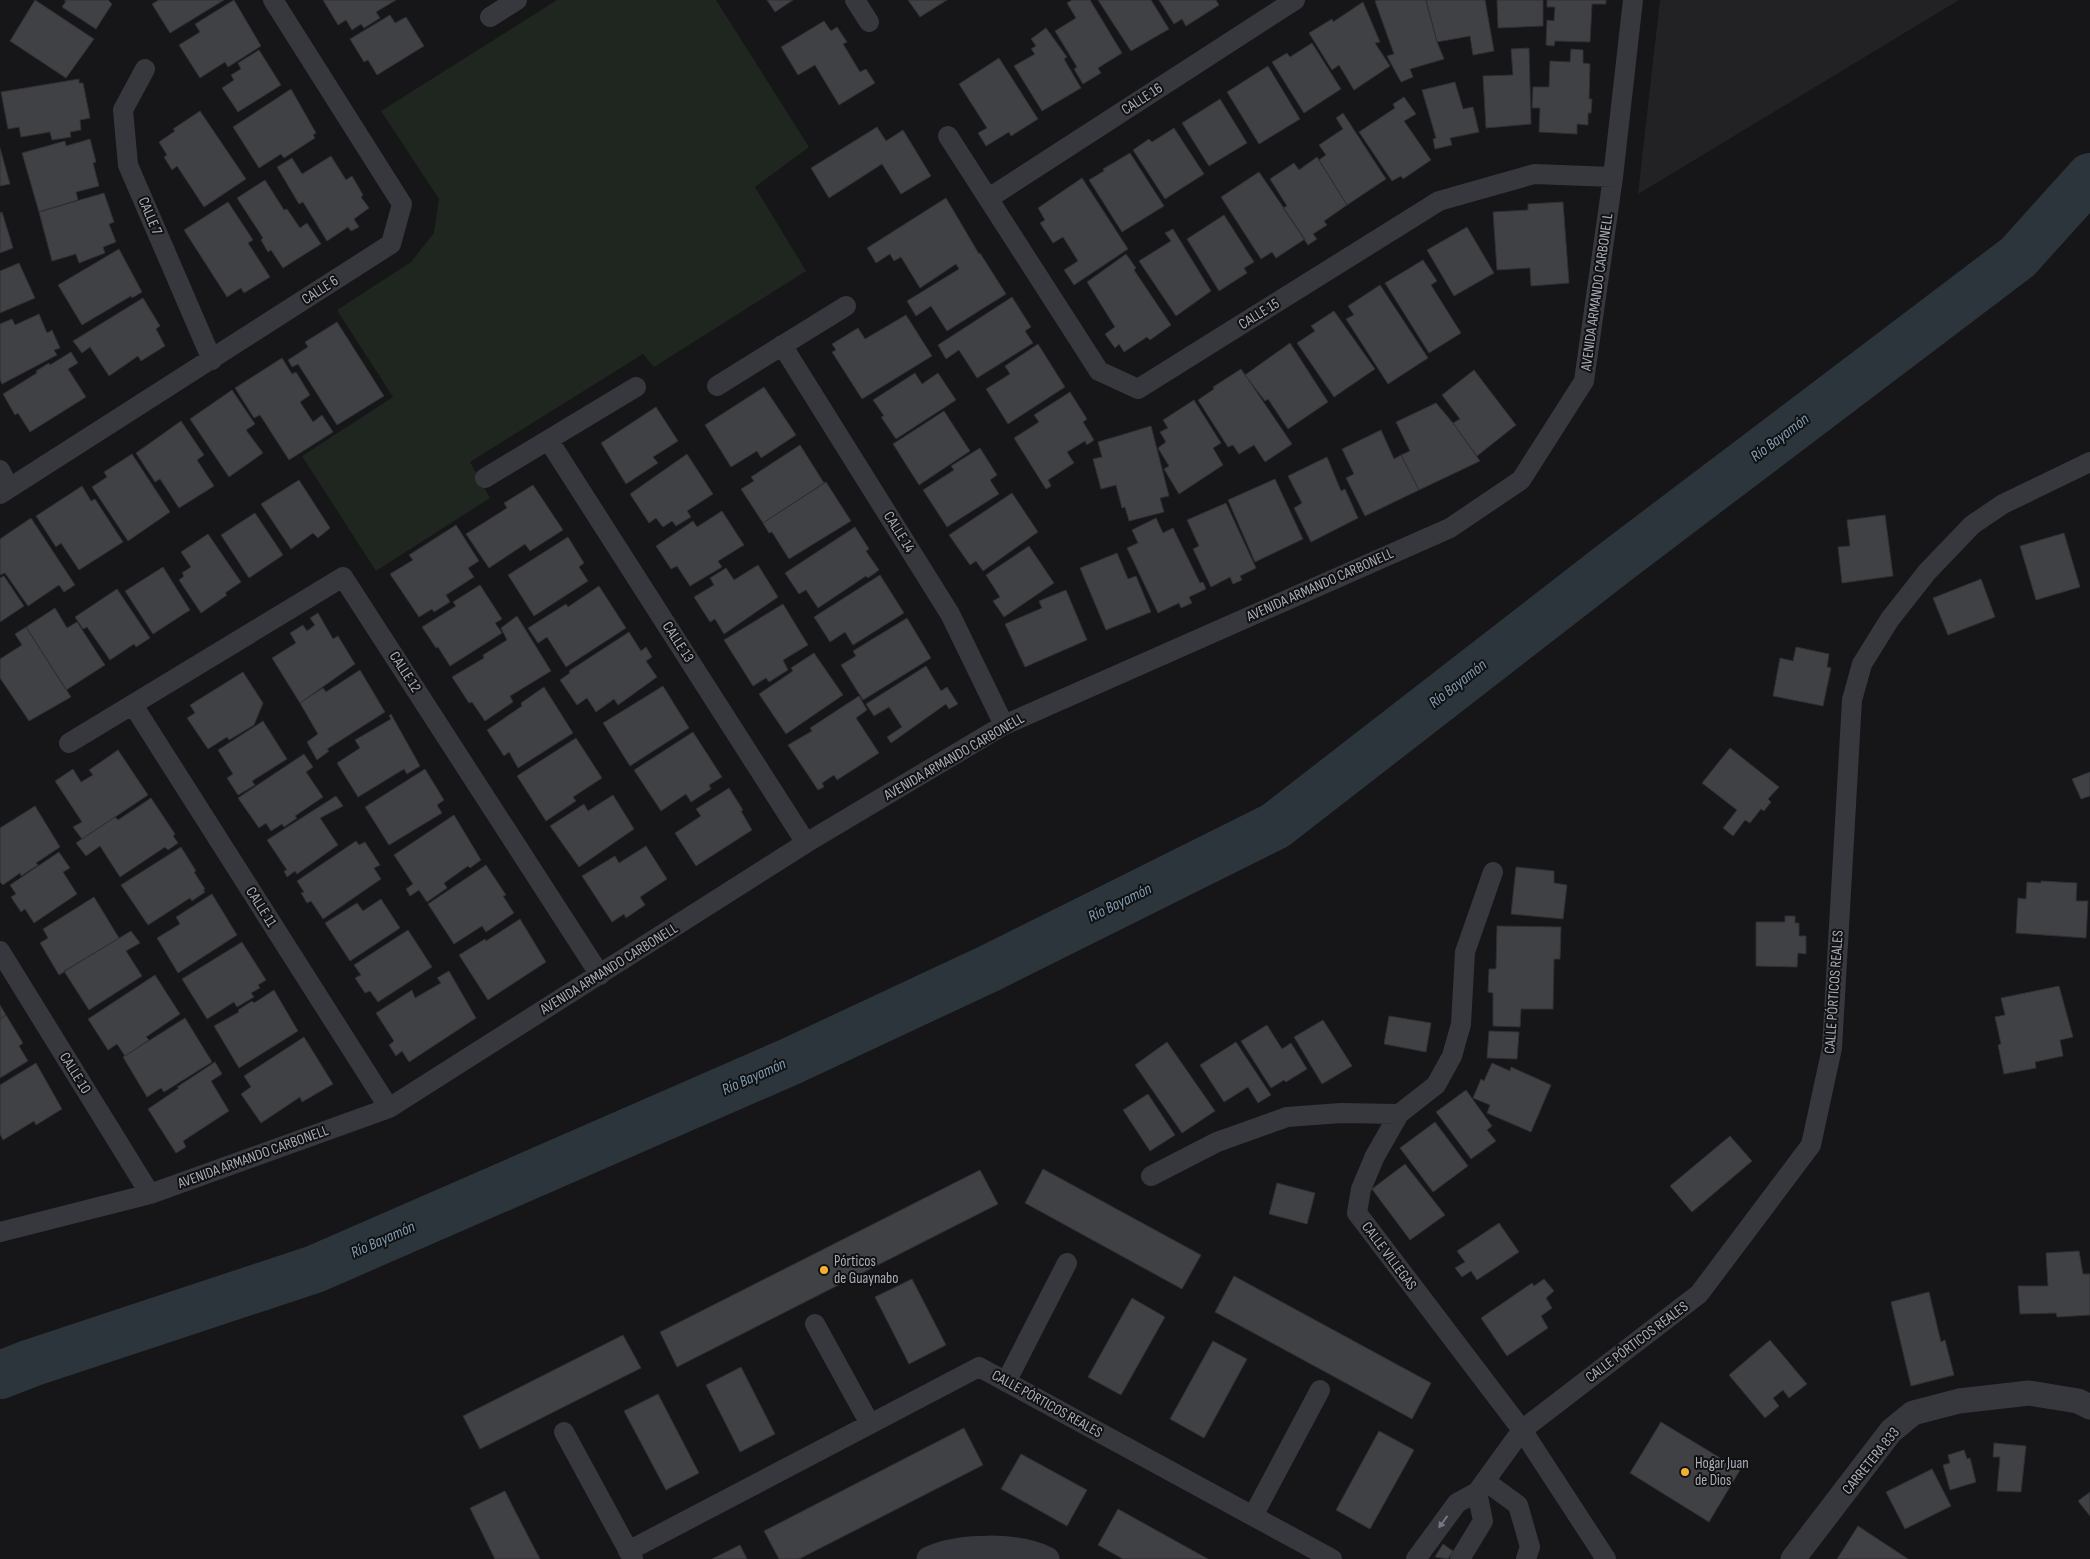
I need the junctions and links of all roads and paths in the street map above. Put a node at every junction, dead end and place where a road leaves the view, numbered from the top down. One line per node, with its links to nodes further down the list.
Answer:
1 (272, 0): 14 (street, CALLE 6)
2 (517, 0): 6 (street)
3 (855, 0): 7 (street)
4 (1295, 0): 11 (street, CALLE 16)
5 (1633, 0): 10 (street, AVENIDA ARMANDO CARBONELL)
6 (490, 17)
7 (869, 22)
8 (145, 69): 14 (street, CALLE 7)
9 (948, 136): 11 (street)
10 (1613, 176): 11 (street, CALLE 15); 23 (street, AVENIDA ARMANDO CARBONELL)
11 (988, 198)
12 (846, 306): 13 (street)
13 (782, 345): 15 (street); 23 (street, CALLE 14)
14 (212, 360): 21 (street, CALLE 6)
15 (716, 386)
16 (636, 387): 17 (street)
17 (549, 441): 20 (street); 25 (street, CALLE 13)
18 (2090, 462): 40 (street, CALLE PÓRTICOS REALES)
19 (0, 470): 21 (street)
20 (485, 478)
21 (4, 491)
22 (133, 705): 24 (street); 28 (street, CALLE 12); 29 (street, CALLE 11)
23 (1004, 725): 25 (street, AVENIDA ARMANDO CARBONELL)
24 (68, 743)
25 (806, 843): 28 (street, AVENIDA ARMANDO CARBONELL)
26 (1493, 872): 30 (street, CALLE VILLEGAS)
27 (0, 952): 32 (street, CALLE 10)
28 (600, 975): 29 (street, AVENIDA ARMANDO CARBONELL)
29 (390, 1108): 32 (street, AVENIDA ARMANDO CARBONELL)
30 (1398, 1114): 31 (street); 40 (street, CALLE VILLEGAS)
31 (1151, 1176)
32 (150, 1194): 33 (street, AVENIDA ARMANDO CARBONELL)
33 (0, 1232)
34 (1068, 1263): 36 (street)
35 (815, 1324): 39 (street)
36 (1006, 1382): 39 (street, CALLE PÓRTICOS REALES); 43 (street, CALLE PÓRTICOS REALES)
37 (1320, 1390): 43 (street)
38 (2090, 1407): 52 (street, CARRETERA 833)
39 (870, 1424): 44 (street, CALLE PÓRTICOS REALES)
40 (1522, 1430): 42 (street, CALLE PÓRTICOS REALES); 51 (street, CALLE VILLEGAS)
41 (564, 1432): 44 (street)
42 (1481, 1486): 48 (street, CALLE PÓRTICOS REALES, one-way to 48); 49 (street); 50 (street)
43 (1253, 1516): 47 (street, CALLE PÓRTICOS REALES)
44 (630, 1555)
45 (929, 1559): 46 (street)
46 (1047, 1559)
47 (1332, 1559)
48 (1416, 1559)
49 (1460, 1559)
50 (1526, 1559)
51 (1606, 1559)
52 (1794, 1559)

